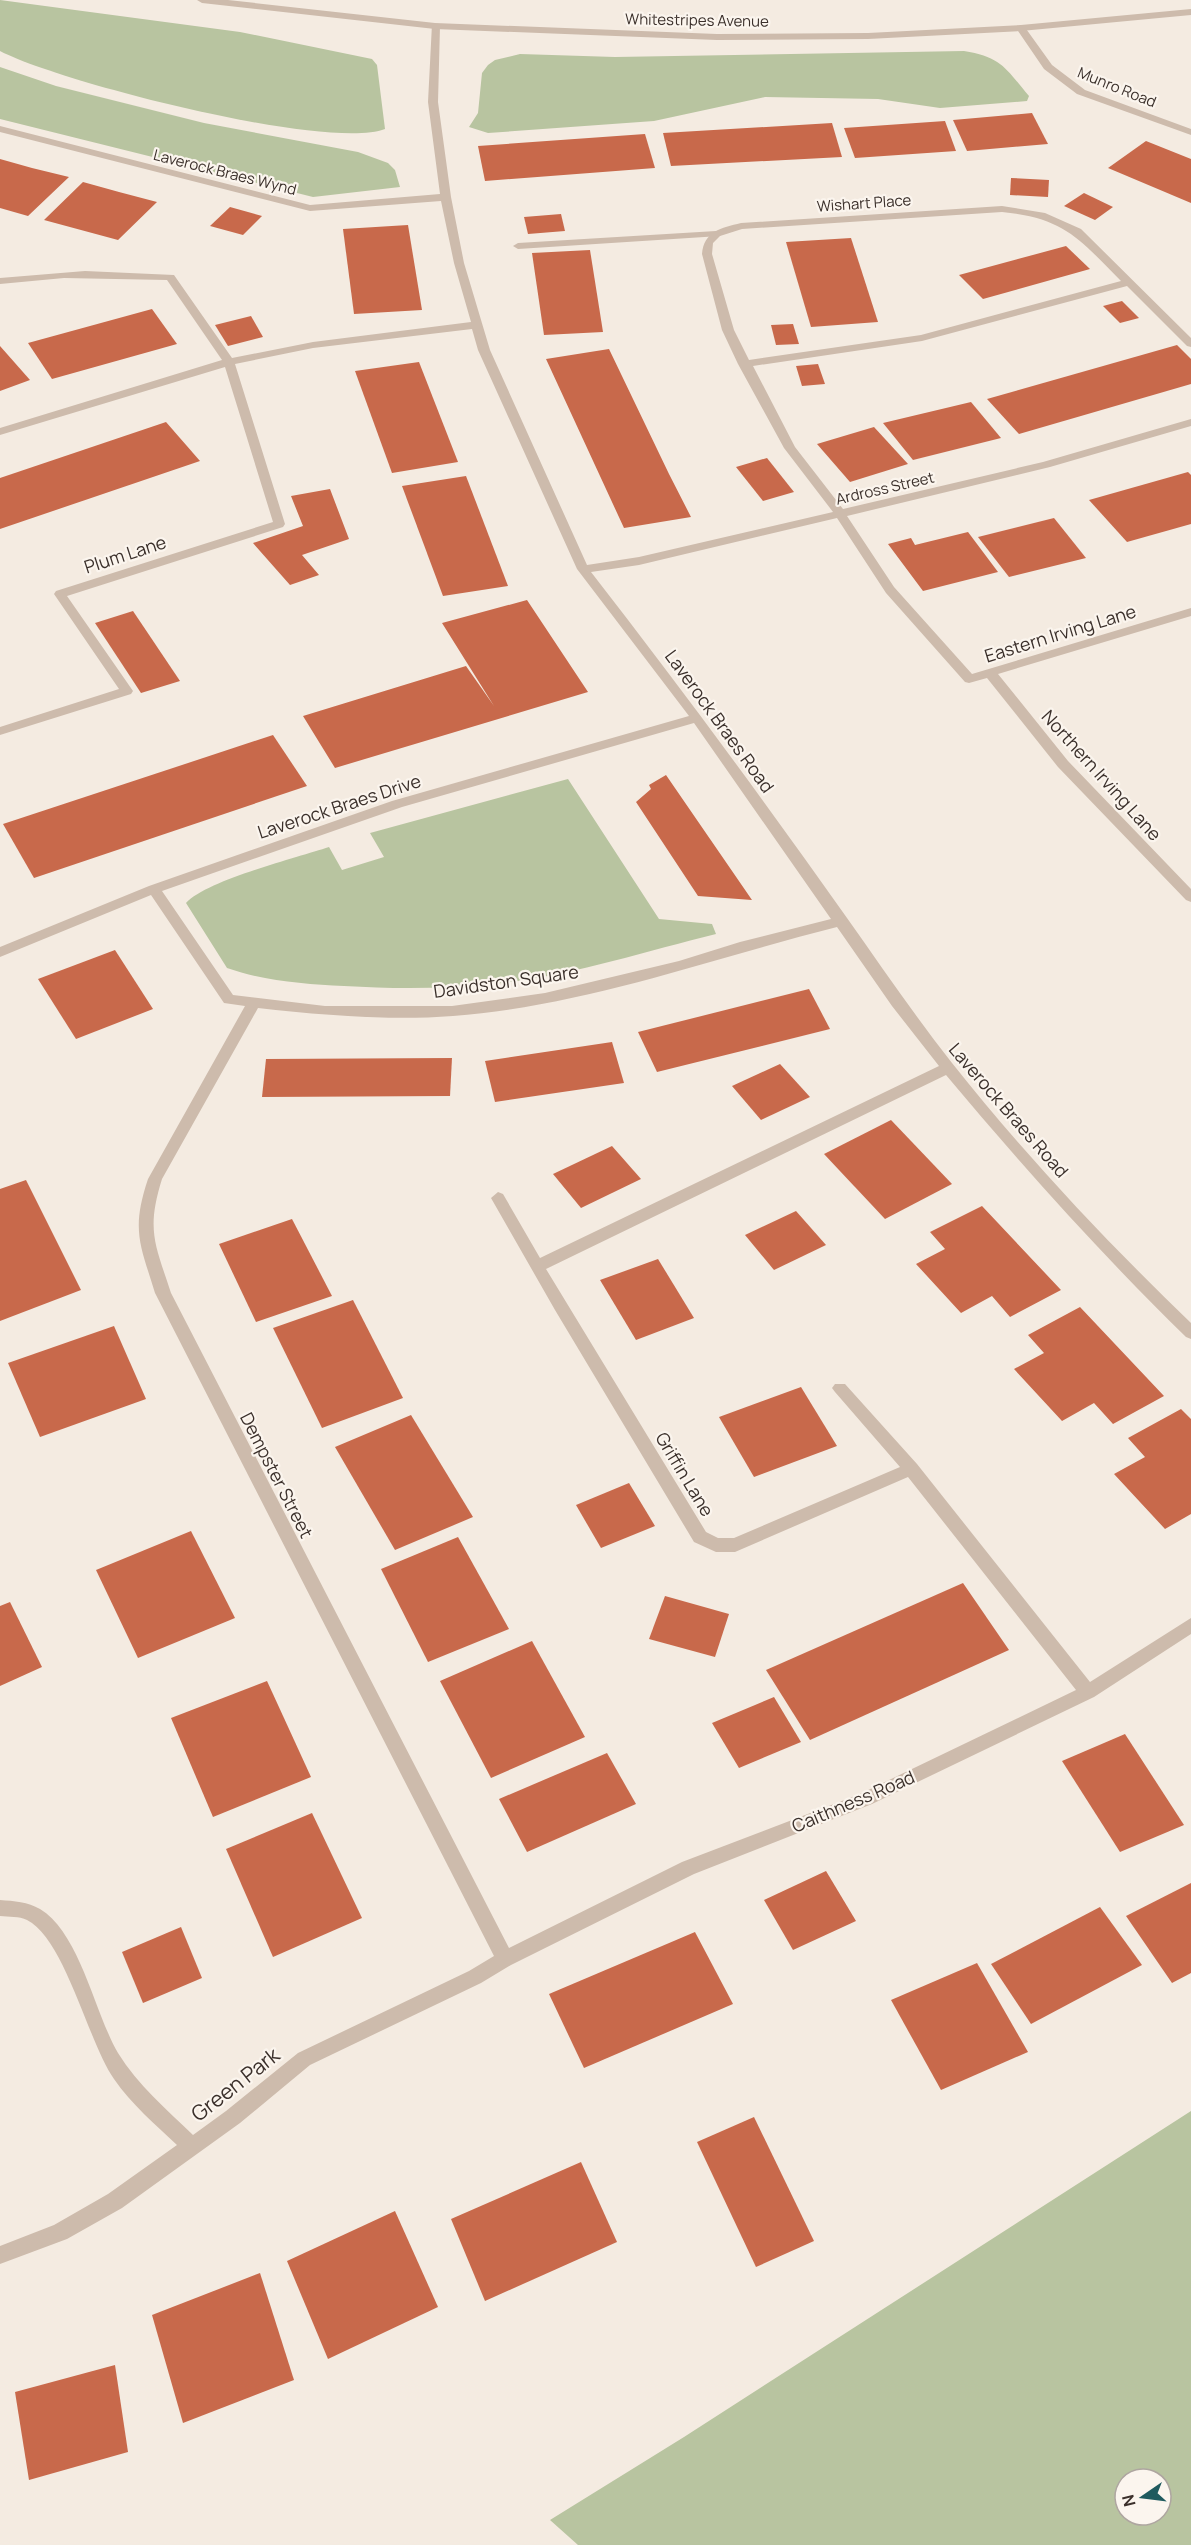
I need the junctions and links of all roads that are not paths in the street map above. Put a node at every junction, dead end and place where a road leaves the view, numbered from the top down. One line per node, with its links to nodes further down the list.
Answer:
1 (202, 0): 3 (street, Whitestripes Avenue)
2 (1191, 12): 4 (street, Whitestripes Avenue)
3 (435, 26): 4 (street, Whitestripes Avenue); 7 (street, Laverock Braes Road)
4 (1021, 28): 6 (street, Munro Road)
5 (0, 129): 7 (street, Laverock Braes Wynd)
6 (1191, 132)
7 (446, 197): 12 (street, Laverock Braes Road)
8 (716, 234): 9 (street, Wishart Place); 11 (street, Wishart Place); 15 (street)
9 (518, 246)
10 (0, 281): 14 (street)
11 (1130, 282): 13 (street, Wishart Place); 15 (street)
12 (476, 325): 14 (street); 19 (street, Laverock Braes Road)
13 (1191, 344)
14 (229, 362): 17 (street); 23 (street, Plum Lane)
15 (744, 364): 18 (street)
16 (1191, 422): 18 (street, Ardross Street)
17 (0, 432)
18 (839, 514): 19 (street, Ardross Street); 21 (street, Eastern Irving Lane)
19 (583, 569): 22 (street, Laverock Braes Road)
20 (1191, 612): 21 (street, Eastern Irving Lane)
21 (990, 673): 25 (street, Northern Irving Lane)
22 (697, 718): 24 (street, Laverock Braes Drive); 26 (street, Laverock Braes Road)
23 (0, 732)
24 (154, 889): 27 (street, Laverock Braes Drive); 28 (street, Davidston Square)
25 (1191, 897)
26 (842, 921): 28 (street, Davidston Square); 29 (street, Laverock Braes Road)
27 (0, 952)
28 (254, 1002): 38 (street, Dempster Street)
29 (948, 1068): 31 (street); 32 (street, Laverock Braes Road)
30 (498, 1198): 31 (street, Griffin Lane)
31 (538, 1266): 34 (street, Griffin Lane)
32 (1191, 1334)
33 (840, 1388): 34 (street)
34 (911, 1469): 36 (street)
35 (1191, 1625): 36 (street, Caithness Road)
36 (1088, 1692): 38 (street, Caithness Road)
37 (0, 1908): 39 (street)
38 (505, 1959): 39 (street, Green Park)
39 (192, 2147): 40 (street, Green Park)
40 (0, 2255)

